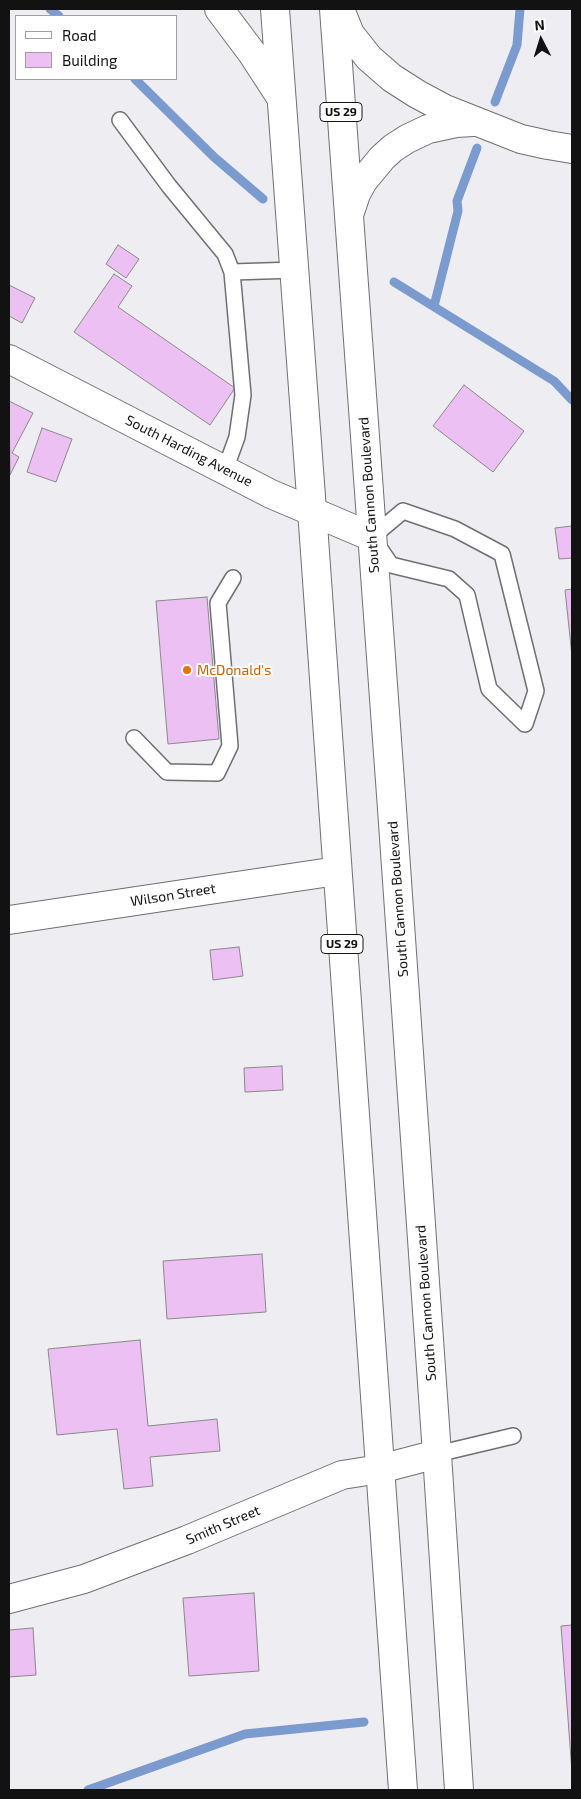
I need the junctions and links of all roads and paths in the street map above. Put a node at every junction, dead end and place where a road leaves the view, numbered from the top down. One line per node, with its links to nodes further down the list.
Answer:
1 (219, 9): 5 (main road)
2 (275, 9): 5 (main road, US 29)
3 (334, 9): 11 (main road, South Cannon Boulevard / US 29)
4 (340, 9): 7 (main road)
5 (282, 98): 12 (main road, US 29)
6 (120, 120): 13 (lane)
7 (481, 123): 8 (main road); 11 (main road)
8 (521, 139): 9 (main road); 10 (main road)
9 (572, 149)
10 (572, 161)
11 (349, 216): 17 (main road, South Cannon Boulevard / US 29)
12 (295, 270): 13 (lane); 16 (main road, US 29)
13 (232, 272): 15 (lane)
14 (9, 359): 15 (main road, South Harding Avenue)
15 (225, 470): 16 (main road, South Harding Avenue)
16 (312, 510): 17 (main road, South Harding Avenue); 20 (main road, US 29)
17 (372, 537): 17 (lane); 23 (main road, South Cannon Boulevard / US 29)
18 (233, 578): 19 (lane)
19 (134, 738)
20 (337, 871): 21 (main road, Wilson Street); 24 (main road, US 29)
21 (9, 920)
22 (513, 1436): 23 (lane)
23 (437, 1454): 24 (main road, Smith Street); 27 (main road, South Cannon Boulevard / US 29)
24 (380, 1468): 25 (main road, Smith Street); 26 (main road, US 29)
25 (9, 1599)
26 (403, 1790)
27 (459, 1790)

